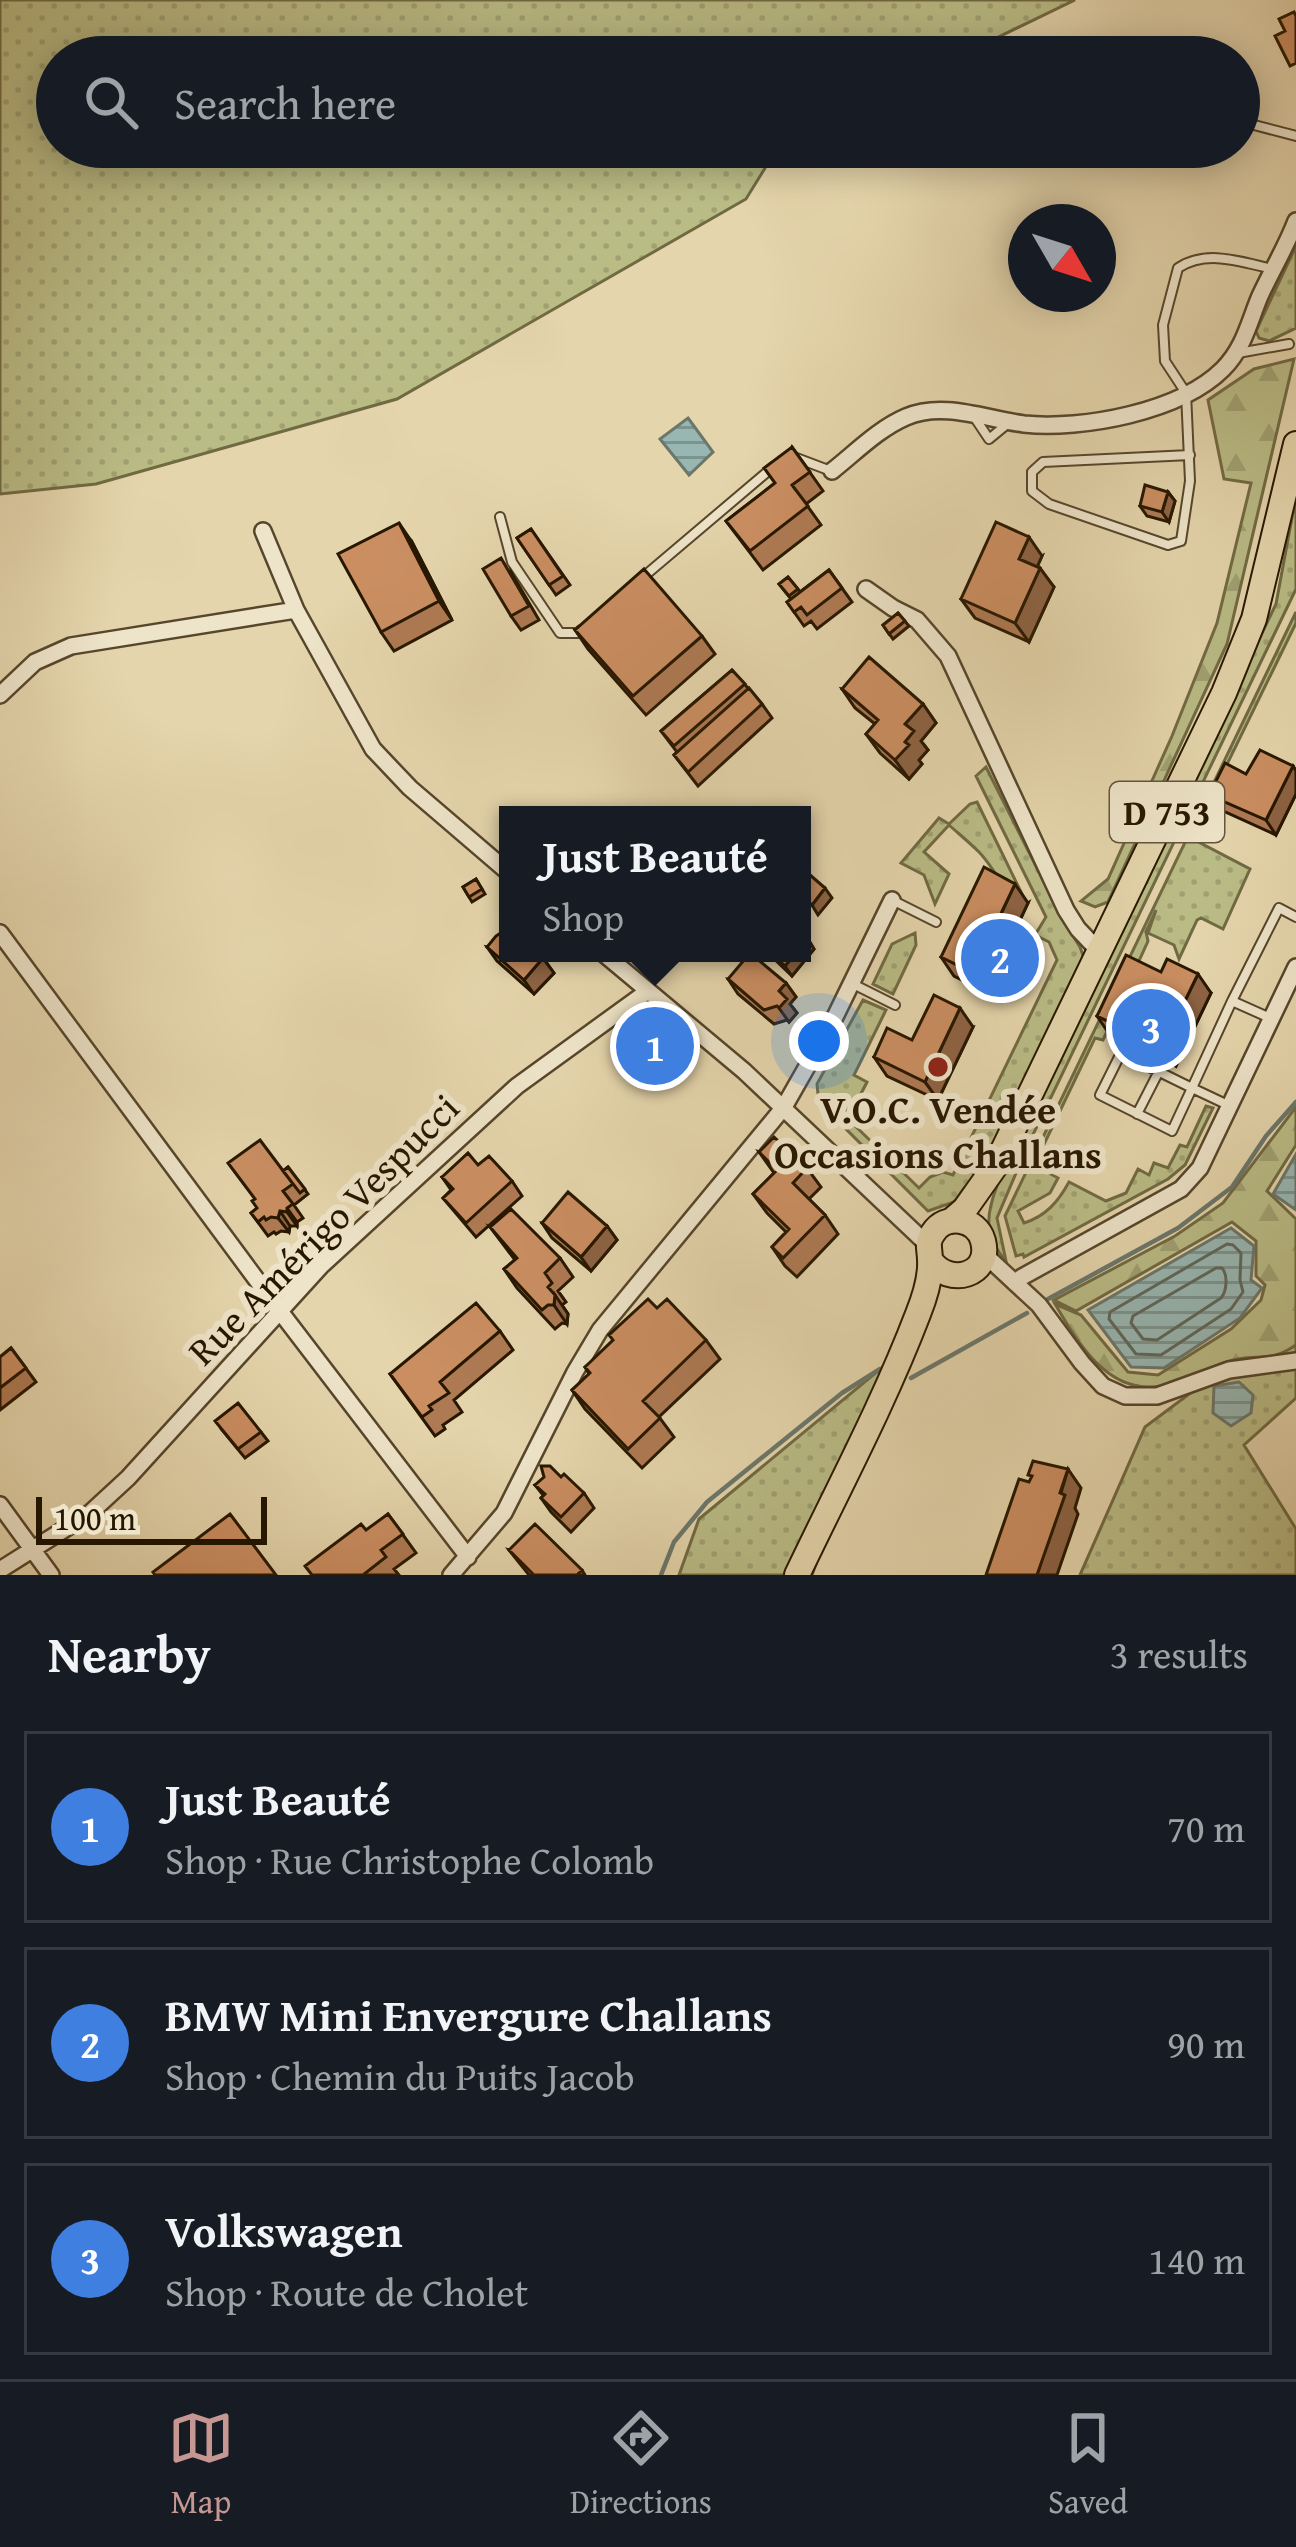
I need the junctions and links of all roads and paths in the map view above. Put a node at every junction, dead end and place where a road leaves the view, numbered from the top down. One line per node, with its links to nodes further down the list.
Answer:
1 (1260, 127): 2 (lane)
2 (1296, 136)
3 (1296, 221): 4 (street)
4 (1275, 269): 6 (street); 7 (lane)
5 (1289, 344): 6 (lane)
6 (1236, 353): 7 (street)
7 (1186, 393): 9 (lane); 10 (street)
8 (1296, 444): 23 (main road, D 753)
9 (1190, 454): 9 (lane)
10 (832, 471): 13 (lane)
11 (500, 517): 16 (lane)
12 (263, 531): 15 (street)
13 (630, 588)
14 (866, 589): 23 (street)
15 (296, 610): 17 (street); 18 (street)
16 (595, 618)
17 (0, 695)
18 (499, 864)
19 (892, 900): 21 (lane); 26 (street)
20 (1296, 916): 28 (lane)
21 (936, 922)
22 (0, 934): 40 (street)
23 (1099, 951): 36 (main road, D 753)
24 (614, 962): 27 (street)
25 (1296, 968): 30 (street)
26 (852, 984): 29 (lane); 34 (street)
27 (648, 991): 34 (street); 40 (street, Rue Amérigo Vespucci)
28 (1232, 1001): 30 (lane); 32 (lane)
29 (895, 1005)
30 (1271, 1018): 33 (street)
31 (1159, 1071): 32 (lane); 35 (lane); 35 (lane)
32 (1192, 1088): 33 (lane); 35 (lane)
33 (1229, 1106): 39 (street)
34 (784, 1107): 37 (street); 45 (street)
35 (1137, 1114)
36 (996, 1165): 37 (main road, D 753); 38 (main road, D 753)
37 (936, 1238): 38 (main road); 38 (main road); 41 (main road, D 753)
38 (976, 1259): 39 (street); 41 (main road, D 753)
39 (1013, 1282): 42 (street)
40 (279, 1310): 44 (street, Rue Amérigo Vespucci); 45 (street)
41 (900, 1360): 49 (main road, D 753)
42 (1296, 1361)
43 (0, 1505): 44 (street)
44 (33, 1551): 46 (street, Rue Amérigo Vespucci); 47 (street)
45 (468, 1557): 48 (street)
46 (0, 1570)
47 (52, 1575)
48 (451, 1575)
49 (797, 1575)

